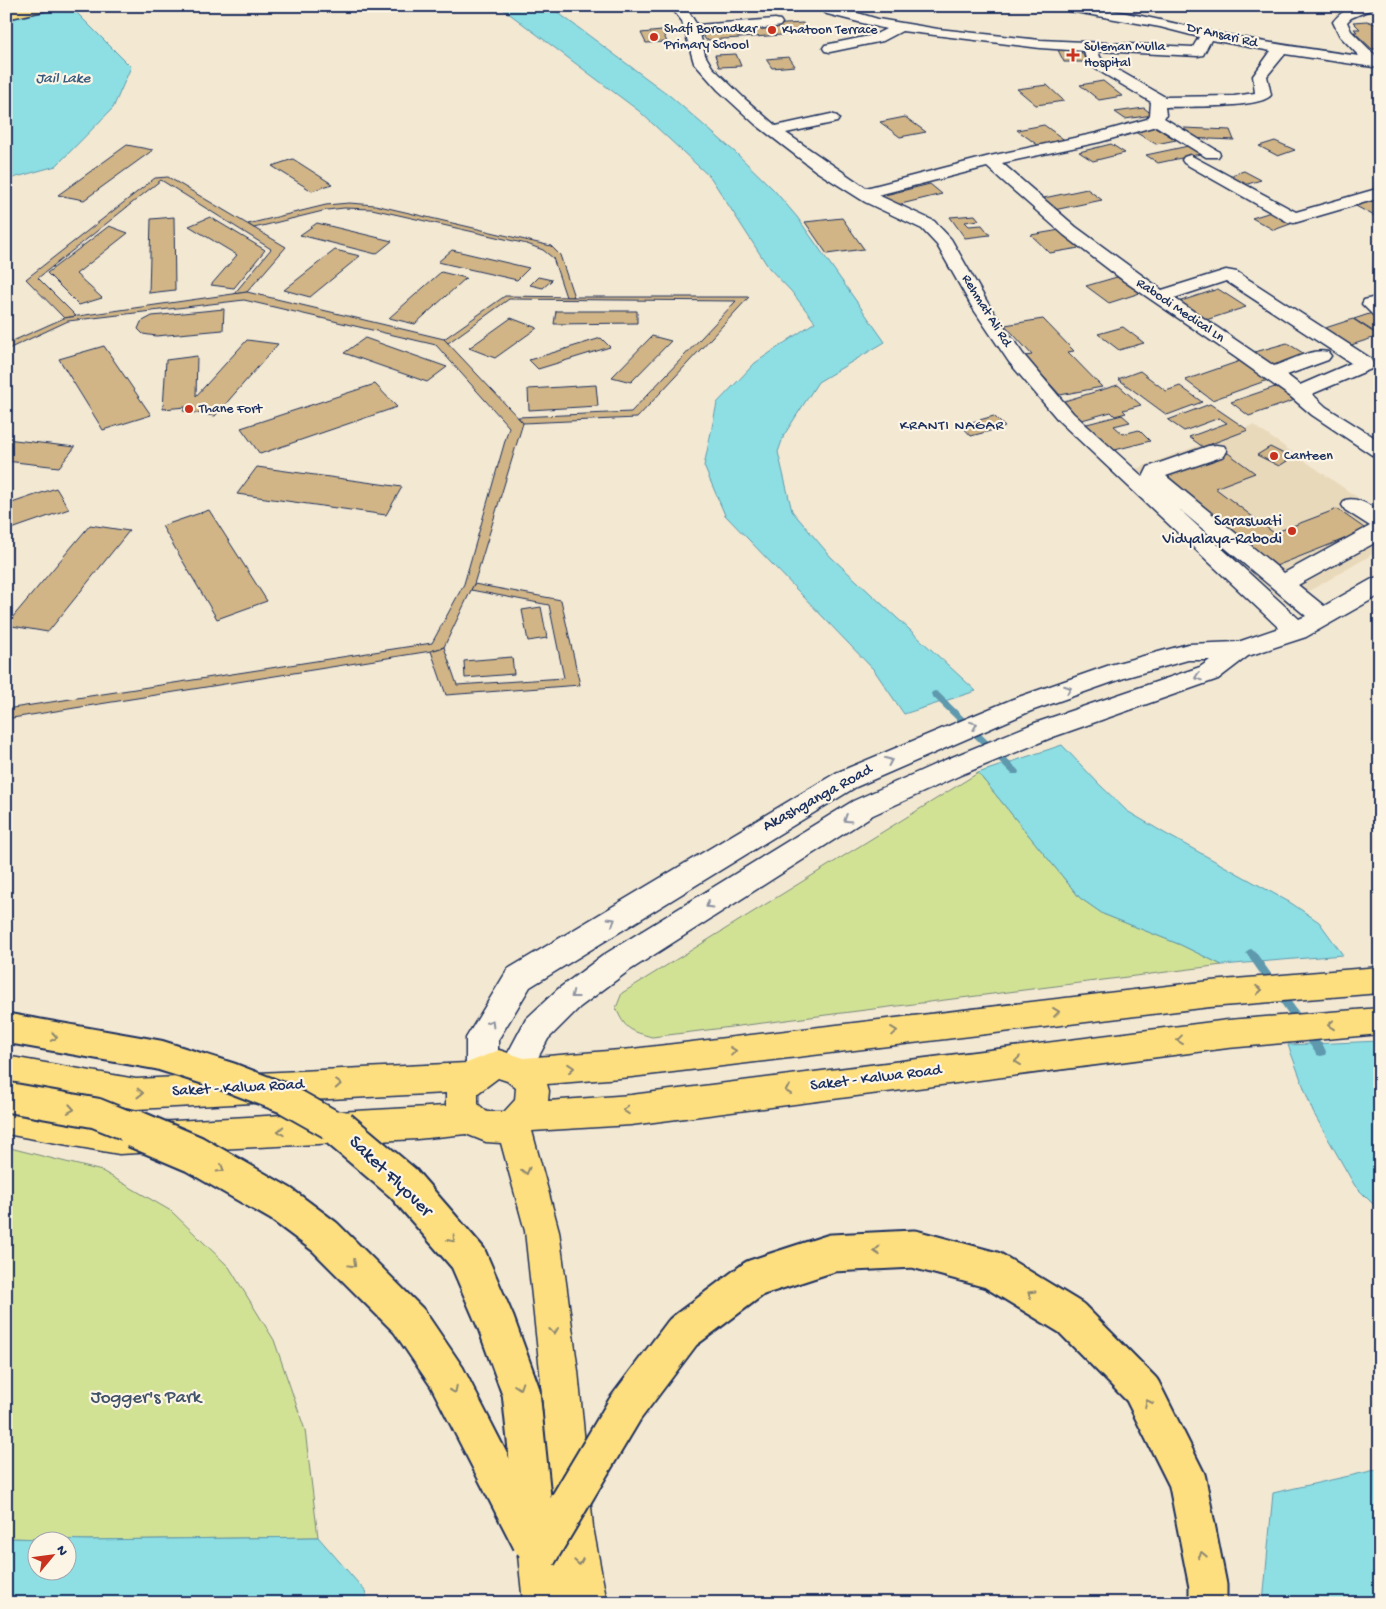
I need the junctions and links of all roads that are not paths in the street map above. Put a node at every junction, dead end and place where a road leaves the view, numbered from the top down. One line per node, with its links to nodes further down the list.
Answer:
1 (677, 6): 9 (street, Rehmat Ali Rd)
2 (823, 6): 8 (street)
3 (1064, 6): 10 (street, Dr Ansari Rd)
4 (1367, 6): 14 (street)
5 (41, 7): 6 (main road)
6 (6, 15)
7 (775, 23): 9 (street)
8 (900, 27): 11 (street); 12 (street)
9 (692, 30): 18 (street, Rehmat Ali Rd)
10 (1207, 35): 11 (street); 13 (street, Dr Ansari Rd)
11 (1090, 47): 15 (street)
12 (830, 48)
13 (1282, 49): 14 (street, Dr Ansari Rd); 15 (street)
14 (1377, 64)
15 (1162, 102): 17 (street)
16 (831, 119): 18 (street)
17 (1155, 119): 19 (street); 20 (street)
18 (774, 130): 21 (street, Rehmat Ali Rd)
19 (990, 161): 21 (street); 22 (street, Rabodi Medical Ln)
20 (1380, 193)
21 (864, 194): 36 (street, Rehmat Ali Rd)
22 (1159, 297): 26 (street, Rabodi Medical Ln); 27 (street)
23 (1380, 302): 24 (street)
24 (1380, 312)
25 (1321, 356): 26 (street)
26 (1272, 374): 27 (street, Rabodi Medical Ln)
27 (1298, 393): 28 (street, Rabodi Medical Ln)
28 (1380, 450)
29 (1216, 451): 33 (street)
30 (1353, 505): 31 (street)
31 (1380, 522)
32 (1380, 530): 33 (street)
33 (1282, 584): 35 (street)
34 (1380, 584): 35 (street, Akashganga Road)
35 (1323, 618): 36 (street, Akashganga Road)
36 (1297, 631): 37 (street, Akashganga Road)
37 (1239, 650): 42 (street, Akashganga Road, one-way to 42); 43 (street, Akashganga Road, one-way to 37)
38 (1380, 980): 42 (main road, one-way to 38)
39 (1380, 1021): 47 (main road, Saket - Kalwa Road, one-way to 47)
40 (6, 1028): 48 (main road, Saket Flyover, one-way to 48, bridge)
41 (6, 1070): 43 (main road, Saket - Kalwa Road, one-way to 43)
42 (520, 1070): 43 (main road); 47 (main road)
43 (477, 1073): 46 (main road)
44 (6, 1097): 48 (main road, Saket Flyover, one-way to 48, bridge)
45 (6, 1119): 46 (main road, one-way to 45)
46 (470, 1119): 47 (main road)
47 (518, 1120): 50 (main road, one-way to 50)
48 (538, 1555): 49 (main road, Saket Flyover); 51 (main road, one-way to 48, bridge)
49 (544, 1603)
50 (586, 1603)
51 (1208, 1603)

